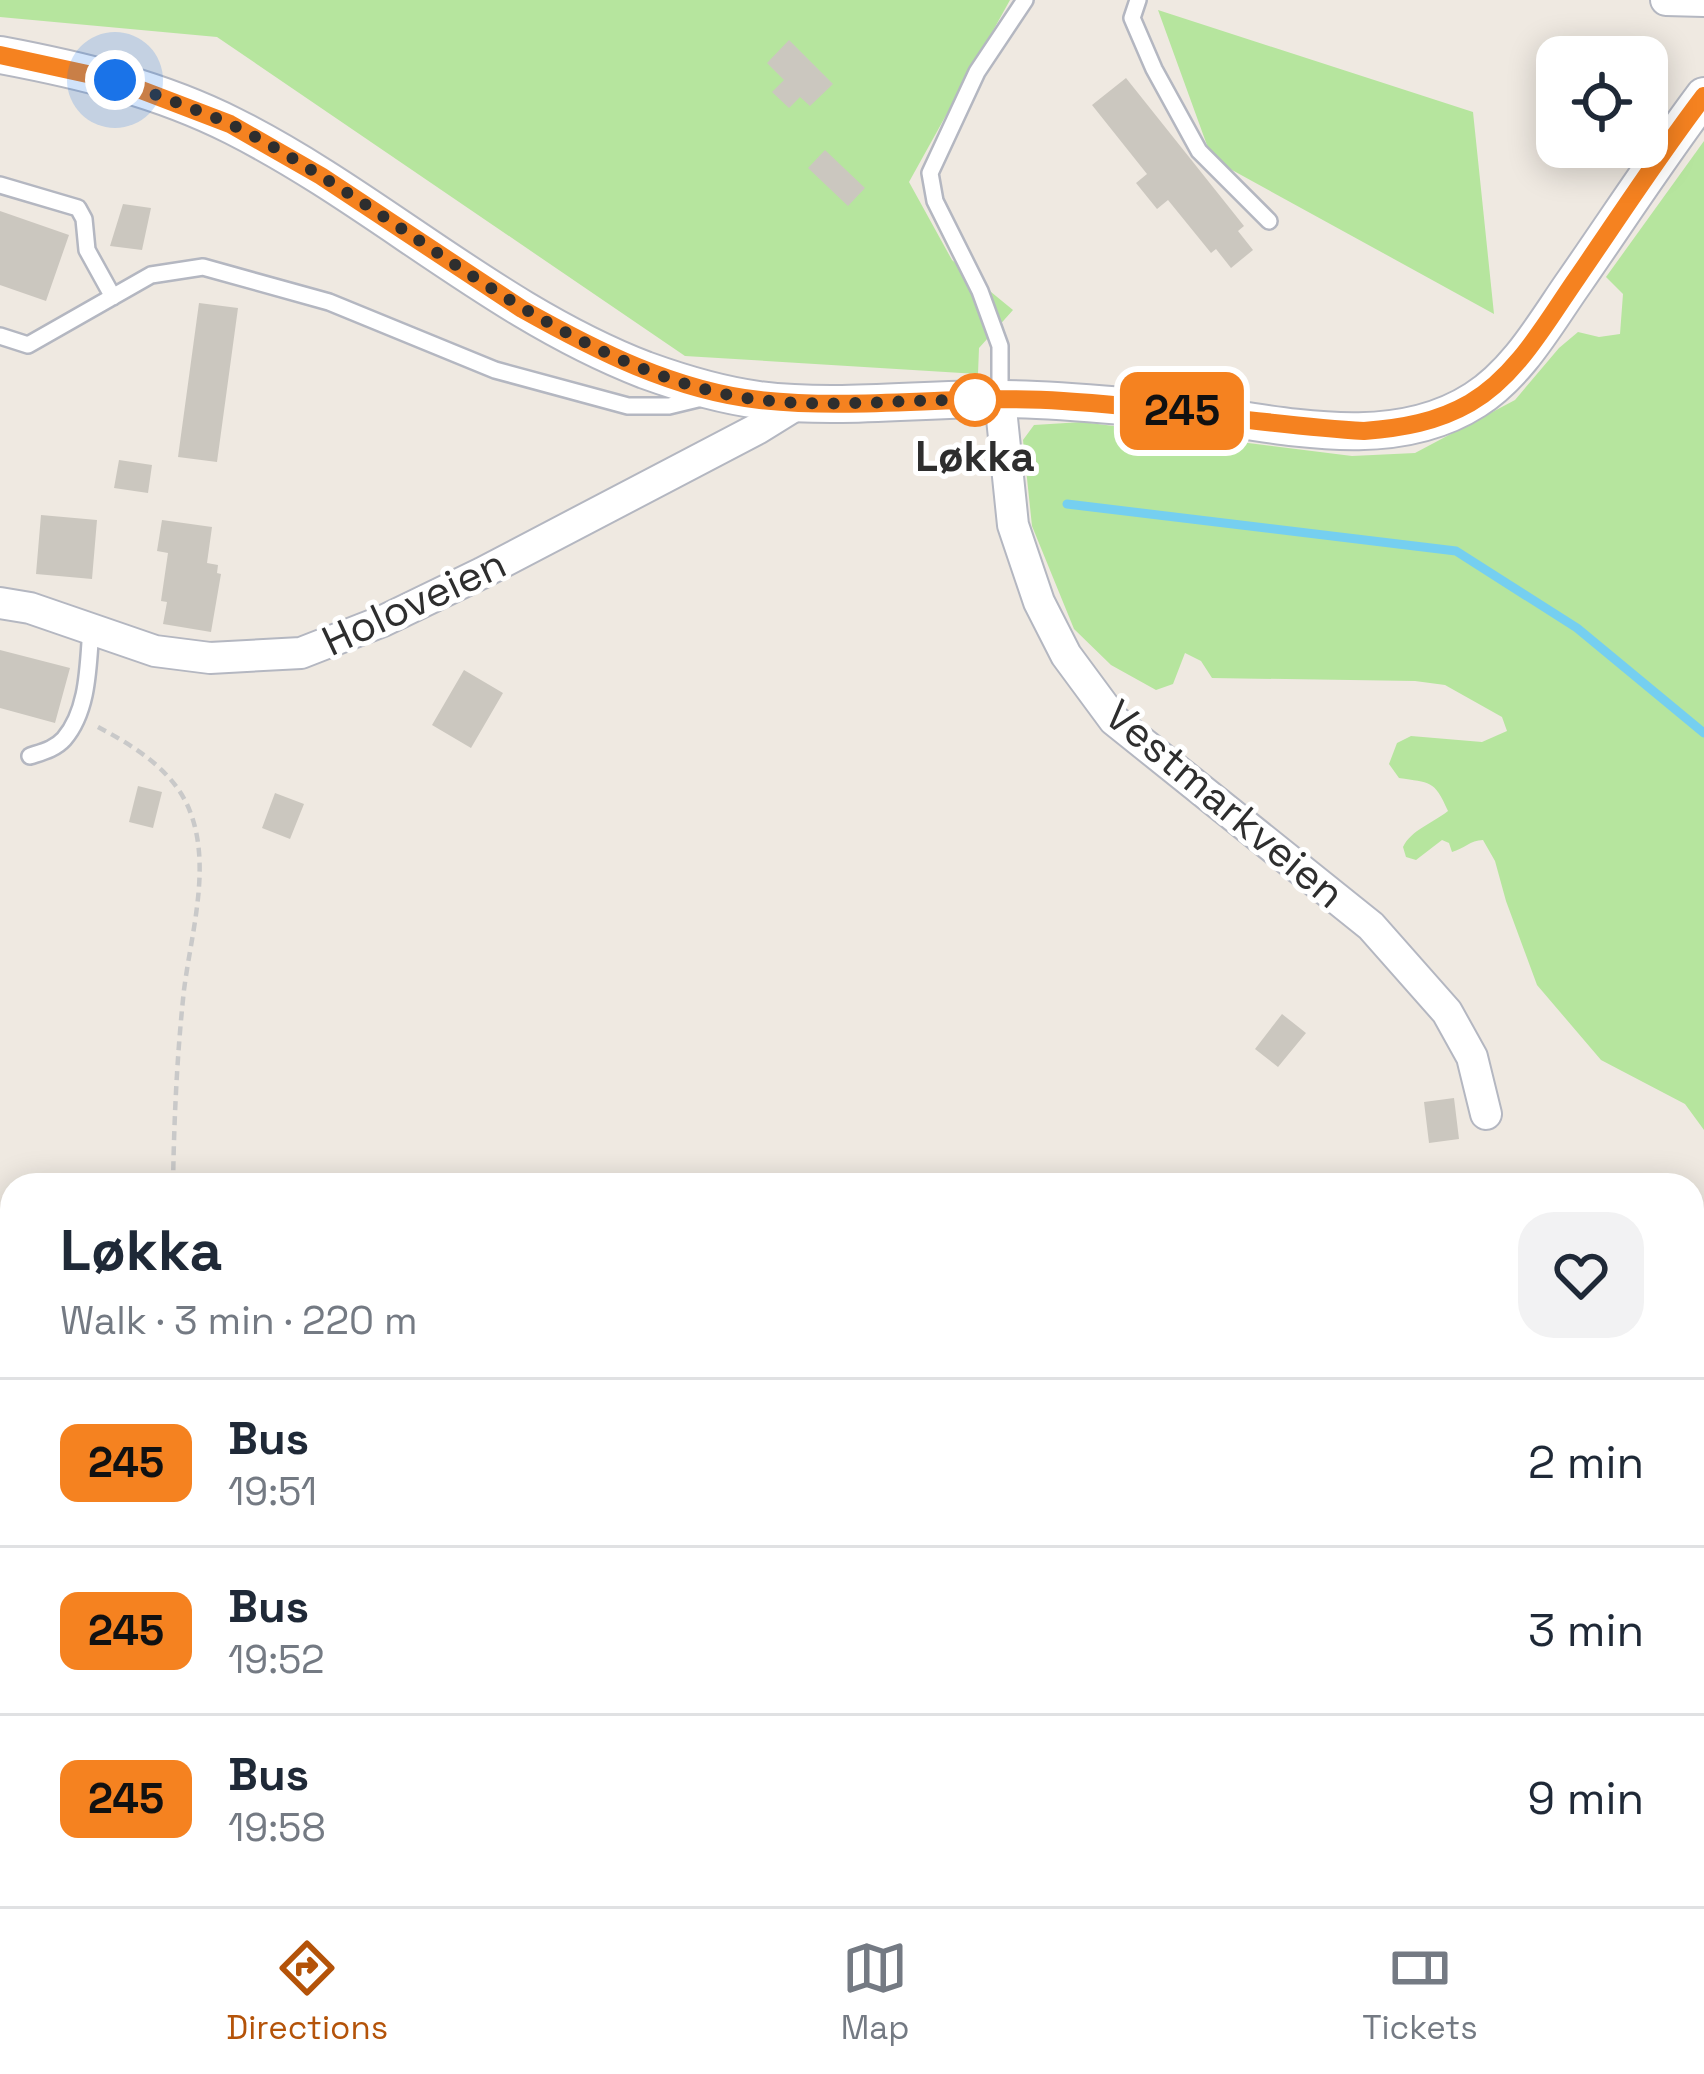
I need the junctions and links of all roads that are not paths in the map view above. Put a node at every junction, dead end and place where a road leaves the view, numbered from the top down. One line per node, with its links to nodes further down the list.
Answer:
1 (1024, 0): 13 (lane)
2 (1138, 0): 9 (lane)
3 (1666, 0): 4 (street)
4 (1682, 1): 5 (street)
5 (1704, 1)
6 (0, 55): 12 (street)
7 (1704, 96): 13 (street)
8 (0, 185): 10 (lane)
9 (1269, 221)
10 (113, 297): 11 (lane); 12 (lane)
11 (0, 336)
12 (717, 392): 14 (street)
13 (1000, 399): 14 (street); 18 (street, Vestmarkveien)
14 (799, 403): 16 (street, Holoveien)
15 (0, 603): 16 (street, Holoveien)
16 (91, 628): 17 (lane)
17 (30, 756)
18 (1486, 1114)

